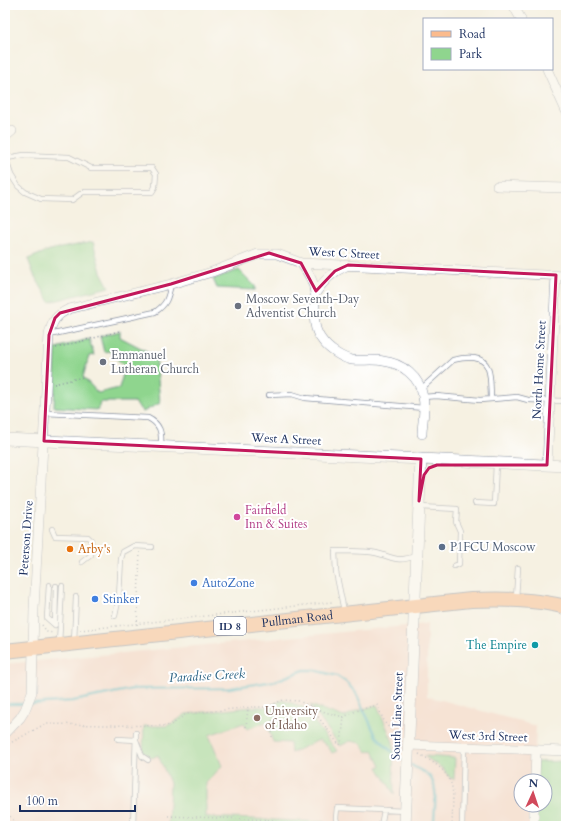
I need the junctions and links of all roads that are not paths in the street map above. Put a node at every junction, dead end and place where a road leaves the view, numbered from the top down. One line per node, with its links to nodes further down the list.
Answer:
1 (513, 5): 2 (street)
2 (520, 18)
3 (547, 70): 4 (street)
4 (566, 111)
5 (6, 158): 5 (lane)
6 (497, 186): 7 (street)
7 (566, 188)
8 (300, 263): 9 (street, West C Street); 12 (street, West C Street); 13 (street)
9 (348, 265): 10 (street, West C Street); 13 (street)
10 (556, 275): 11 (street, West C Street); 18 (street, North Home Street)
11 (566, 276)
12 (171, 284): 14 (street, West C Street); 14 (lane)
13 (315, 294): 15 (street)
14 (49, 335): 21 (street, Peterson Drive)
15 (422, 393): 17 (lane); 17 (lane); 20 (street)
16 (269, 395): 20 (lane)
17 (492, 399): 18 (lane)
18 (549, 400): 19 (lane); 28 (street, North Home Street)
19 (566, 401)
20 (424, 408): 22 (street)
21 (45, 414): 24 (street, Peterson Drive); 25 (lane)
22 (422, 434)
23 (5, 439): 24 (street, West A Street)
24 (44, 440): 25 (street, West A Street); 49 (street, Peterson Drive)
25 (161, 446): 26 (street, West A Street)
26 (421, 459): 27 (street, West A Street); 31 (street)
27 (496, 463): 28 (street, West A Street); 30 (lane); 31 (street)
28 (547, 465): 29 (street, West A Street)
29 (566, 466)
30 (475, 503)
31 (419, 504): 34 (street, South Line Street); 36 (lane)
32 (52, 529): 35 (lane)
33 (152, 547): 46 (lane)
34 (416, 556): 43 (street, South Line Street); 45 (lane)
35 (82, 562)
36 (454, 566)
37 (518, 568): 42 (lane)
38 (49, 585): 39 (lane)
39 (56, 586)
40 (62, 586): 48 (lane)
41 (76, 597): 47 (lane)
42 (516, 599): 43 (main road, Pullman Road / ID 8); 44 (main road, Pullman Road / ID 8)
43 (414, 606): 45 (main road, Pullman Road / ID 8); 56 (street, South Line Street)
44 (566, 608)
45 (345, 613): 47 (main road, Pullman Road / ID 8)
46 (115, 616)
47 (74, 637): 48 (main road, Pullman Road / ID 8)
48 (59, 639): 49 (main road, Pullman Road / ID 8)
49 (34, 648): 50 (main road, Pullman Road / ID 8); 52 (street, Peterson Drive)
50 (5, 651)
51 (136, 733): 54 (lane)
52 (5, 734)
53 (118, 739): 54 (lane)
54 (136, 740): 59 (lane); 64 (lane)
55 (464, 746): 56 (street, West 3rd Street); 57 (street, West 3rd Street); 68 (lane)
56 (410, 748): 62 (street, South Line Street)
57 (536, 750): 58 (street, West 3rd Street); 60 (street)
58 (566, 751)
59 (148, 760)
60 (535, 773)
61 (384, 810): 62 (lane); 65 (lane); 66 (lane)
62 (406, 811): 67 (street, South Line Street)
63 (534, 813): 69 (street)
64 (133, 826)
65 (338, 826)
66 (381, 826)
67 (405, 826)
68 (462, 826)
69 (534, 826)

